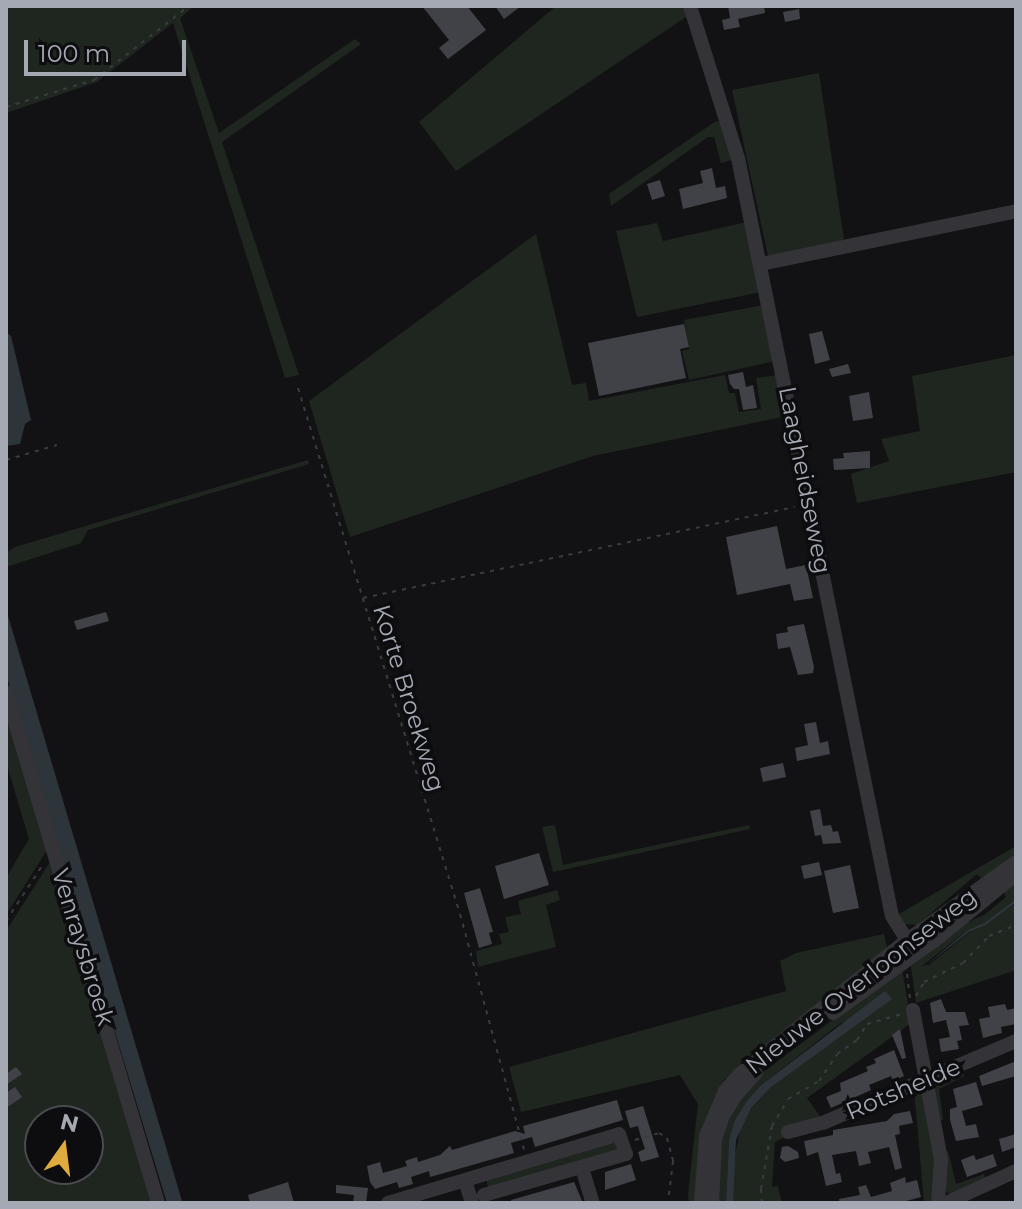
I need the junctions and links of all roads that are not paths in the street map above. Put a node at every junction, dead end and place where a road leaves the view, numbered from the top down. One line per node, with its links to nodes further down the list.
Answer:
1 (690, 6): 3 (street, Laagheidseweg)
2 (1016, 211): 3 (street)
3 (761, 264): 7 (street, Laagheidseweg)
4 (6, 692): 16 (street, Venraysbroek)
5 (1016, 862): 7 (street, Nieuwe Overloonseweg)
6 (1016, 874): 7 (street, Nieuwe Overloonseweg)
7 (910, 947): 19 (street, Nieuwe Overloonseweg); 20 (street, Nieuwe Overloonseweg)
8 (912, 1007): 10 (street)
9 (1016, 1041): 10 (street, Rotsheide)
10 (927, 1079): 11 (street, Rotsheide); 21 (street)
11 (788, 1132)
12 (582, 1168): 14 (street); 15 (street); 18 (street)
13 (1016, 1171): 22 (street)
14 (472, 1179): 15 (street); 17 (street)
15 (481, 1200)
16 (158, 1203)
17 (388, 1203)
18 (593, 1203)
19 (701, 1203)
20 (712, 1203)
21 (938, 1203)
22 (946, 1203)

